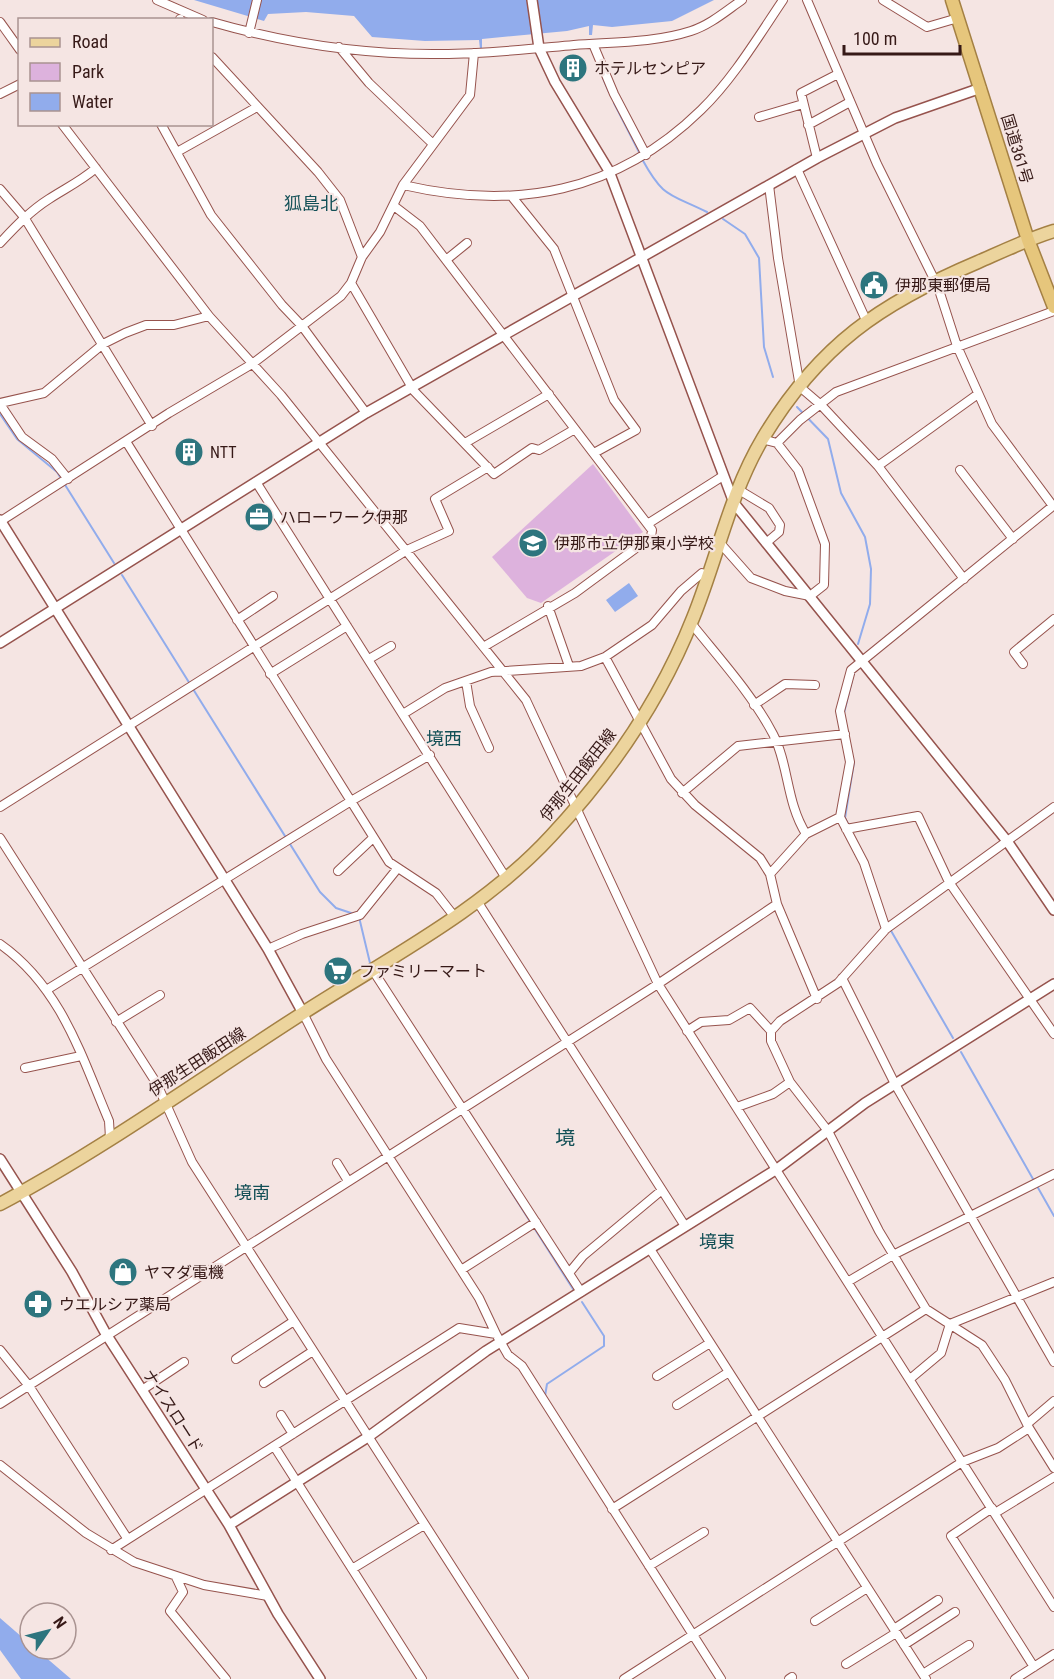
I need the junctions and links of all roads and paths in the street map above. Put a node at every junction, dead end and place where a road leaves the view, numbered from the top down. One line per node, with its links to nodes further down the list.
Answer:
1 (157, 0): 9 (street)
2 (257, 0): 15 (street)
3 (532, 0): 17 (street)
4 (742, 0): 16 (street)
5 (783, 0): 36 (street)
6 (807, 0): 22 (street)
7 (883, 0): 12 (street)
8 (952, 0): 12 (highway, 国道361号)
9 (189, 15): 10 (street); 11 (street)
10 (184, 18)
11 (197, 18)
12 (958, 18): 24 (highway, 国道361号)
13 (0, 22): 18 (street)
14 (213, 22): 15 (street)
15 (249, 30): 19 (street)
16 (593, 44): 17 (street); 36 (street)
17 (538, 46): 20 (street); 40 (street)
18 (18, 47)
19 (339, 47): 20 (street); 34 (street)
20 (474, 53): 34 (street)
21 (213, 58): 28 (street)
22 (838, 74): 26 (street); 27 (street)
23 (18, 85): 25 (street)
24 (981, 88): 33 (street); 48 (highway, 国道361号)
25 (0, 94)
26 (850, 102): 30 (street); 33 (street)
27 (803, 104): 29 (street); 30 (street)
28 (257, 106): 35 (street); 51 (street)
29 (759, 117)
30 (808, 125): 37 (street)
31 (64, 126): 38 (street)
32 (162, 126): 35 (street)
33 (864, 132): 37 (street); 54 (street)
34 (433, 144): 42 (street)
35 (177, 152): 60 (street)
36 (646, 156): 40 (street)
37 (817, 158): 39 (street)
38 (96, 168): 46 (street); 58 (street)
39 (796, 169): 41 (street); 59 (street)
40 (609, 171): 44 (street); 52 (street)
41 (769, 184): 52 (street); 66 (street)
42 (403, 185): 44 (street); 45 (street)
43 (0, 189): 46 (street)
44 (513, 198): 56 (street)
45 (394, 206): 51 (street); 53 (street)
46 (24, 217): 49 (street); 62 (street)
47 (1054, 231): 48 (main road, 伊那生田飯田線)
48 (1028, 240): 54 (main road, 伊那生田飯田線); 57 (highway, 国道361号)
49 (0, 243)
50 (467, 243): 53 (street)
51 (362, 257): 55 (street)
52 (641, 258): 56 (street); 83 (street)
53 (446, 260): 61 (street)
54 (934, 280): 59 (main road, 伊那生田飯田線); 63 (street)
55 (351, 283): 60 (street); 65 (street)
56 (573, 296): 61 (street); 79 (street)
57 (1054, 309): 63 (street)
58 (209, 316): 62 (street); 64 (street)
59 (866, 320): 66 (main road, 伊那生田飯田線)
60 (302, 326): 64 (street); 71 (street)
61 (504, 335): 65 (street); 67 (street)
62 (103, 344): 69 (street); 72 (street)
63 (957, 346): 68 (street); 70 (street)
64 (252, 364): 72 (street); 76 (street)
65 (412, 387): 71 (street); 77 (street)
66 (800, 387): 70 (street); 74 (main road, 伊那生田飯田線)
67 (549, 394): 73 (street); 77 (street)
68 (978, 394): 80 (street); 88 (street)
69 (0, 403): 84 (street)
70 (821, 405): 78 (street); 80 (street)
71 (366, 413): 76 (street)
72 (152, 426): 75 (street)
73 (575, 429): 79 (street); 81 (street)
74 (762, 439): 78 (street); 86 (main road, 伊那生田飯田線)
75 (127, 443): 84 (street); 91 (street)
76 (319, 443): 85 (street); 95 (street)
77 (465, 443): 81 (street)
78 (777, 443): 99 (street)
79 (594, 453): 89 (street)
80 (878, 466): 97 (street)
81 (488, 467): 95 (street)
82 (960, 470): 92 (street)
83 (723, 476): 87 (street); 89 (street)
84 (65, 481): 90 (street)
85 (256, 482): 91 (street); 100 (street)
86 (739, 490): 87 (main road, 伊那生田飯田線); 94 (street)
87 (734, 503): 93 (main road, 伊那生田飯田線); 94 (street)
88 (1053, 506): 92 (street)
89 (649, 523): 101 (street)
90 (1, 525): 102 (street)
91 (181, 530): 102 (street); 104 (street)
92 (1013, 539): 97 (street)
93 (720, 543): 96 (main road, 伊那生田飯田線); 99 (street)
94 (766, 543): 99 (street)
95 (407, 550): 100 (street); 109 (street)
96 (708, 576): 105 (main road, 伊那生田飯田線); 111 (street)
97 (964, 579): 113 (street)
98 (273, 596): 104 (street)
99 (810, 596): 113 (street)
100 (331, 599): 106 (street); 110 (street)
101 (548, 606): 109 (street); 115 (street)
102 (57, 608): 107 (street); 123 (street)
103 (1054, 619): 114 (street)
104 (237, 620): 110 (street)
105 (691, 623): 120 (street); 122 (main road, 伊那生田飯田線)
106 (347, 626): 112 (street); 117 (street)
107 (0, 643)
108 (391, 646): 112 (street)
109 (484, 646): 116 (street)
110 (255, 647): 117 (street); 123 (street)
111 (605, 657): 115 (street); 122 (street)
112 (369, 659): 121 (street)
113 (862, 660): 124 (street); 138 (street)
114 (1023, 664)
115 (569, 666): 116 (street)
116 (507, 673): 118 (street); 131 (street)
117 (270, 674): 129 (street)
118 (466, 681): 121 (street); 126 (street)
119 (815, 685): 120 (street)
120 (754, 705): 125 (street)
121 (403, 714): 127 (street)
122 (640, 721): 128 (street); 131 (main road, 伊那生田飯田線)
123 (129, 724): 130 (street); 143 (street)
124 (845, 734): 125 (street); 133 (street)
125 (775, 741): 128 (street); 135 (street)
126 (489, 748)
127 (430, 755): 129 (street); 142 (street)
128 (682, 793): 141 (street)
129 (351, 801): 137 (street); 143 (street)
130 (0, 807)
131 (578, 807): 142 (main road, 伊那生田飯田線); 155 (street)
132 (1054, 807): 138 (street)
133 (840, 817): 134 (street); 135 (street)
134 (849, 829): 144 (street); 149 (street)
135 (806, 834): 141 (street)
136 (0, 838): 153 (street)
137 (373, 838): 139 (street); 140 (street)
138 (1006, 841): 144 (street); 147 (street)
139 (398, 869): 148 (street); 151 (street)
140 (338, 871)
141 (770, 874): 146 (street)
142 (506, 878): 145 (main road, 伊那生田飯田線)
143 (226, 880): 151 (street); 153 (street)
144 (949, 882): 149 (street); 160 (street)
145 (477, 901): 148 (main road, 伊那生田飯田線); 166 (street)
146 (777, 904): 155 (street); 159 (street)
147 (1054, 910)
148 (454, 916): 152 (main road, 伊那生田飯田線)
149 (888, 927): 154 (street)
150 (0, 944): 157 (street)
151 (268, 949): 161 (street)
152 (372, 969): 161 (main road, 伊那生田飯田線); 173 (street)
153 (82, 970): 157 (street); 162 (street)
154 (842, 978): 159 (street); 170 (street)
155 (658, 984): 163 (street); 166 (street)
156 (1054, 984): 160 (street)
157 (48, 989): 167 (street)
158 (160, 995): 162 (street)
159 (817, 999): 164 (street)
160 (1029, 1000): 165 (street); 170 (street)
161 (303, 1013): 171 (main road, 伊那生田飯田線); 176 (street)
162 (116, 1022): 171 (street)
163 (687, 1031): 164 (street); 172 (street)
164 (771, 1031): 169 (street)
165 (1054, 1034)
166 (568, 1042): 173 (street); 182 (street)
167 (81, 1056): 168 (street); 175 (street)
168 (26, 1068)
169 (790, 1082): 172 (street); 174 (street)
170 (895, 1084): 174 (street); 185 (street)
171 (164, 1102): 175 (main road, 伊那生田飯田線); 188 (street)
172 (737, 1107): 179 (street)
173 (461, 1110): 176 (street); 186 (street)
174 (828, 1131): 179 (street); 190 (street)
175 (110, 1138): 183 (main road, 伊那生田飯田線)
176 (388, 1156): 181 (street); 191 (street)
177 (0, 1159): 183 (street, ナイスロード)
178 (337, 1163): 181 (street)
179 (777, 1168): 187 (street); 193 (street)
180 (1054, 1174): 185 (street)
181 (348, 1181): 188 (street)
182 (662, 1190): 187 (street); 192 (street)
183 (22, 1192): 184 (main road, 伊那生田飯田線); 200 (street, ナイスロード)
184 (0, 1204)
185 (972, 1216): 190 (street); 196 (street)
186 (534, 1224): 191 (street); 192 (street)
187 (685, 1226): 189 (street)
188 (246, 1246): 198 (street); 200 (street)
189 (650, 1249): 195 (street); 203 (street)
190 (893, 1255): 193 (street); 197 (street)
191 (461, 1270): 202 (street)
192 (569, 1273): 195 (street)
193 (849, 1281): 201 (street)
194 (1054, 1282): 196 (street)
195 (581, 1292): 202 (street)
196 (1017, 1297): 199 (street); 208 (street)
197 (926, 1309): 199 (street); 201 (street)
198 (294, 1321): 205 (street); 206 (street)
199 (950, 1324): 211 (street); 221 (street)
200 (106, 1334): 213 (street); 214 (street, ナイスロード)
201 (883, 1336): 211 (street); 220 (street)
202 (499, 1338): 215 (street); 223 (street); 231 (street)
203 (710, 1343): 209 (street); 210 (street)
204 (0, 1350): 213 (street)
205 (313, 1351): 212 (street); 215 (street)
206 (236, 1359)
207 (184, 1362): 214 (street)
208 (1054, 1362)
209 (729, 1372): 218 (street); 220 (street)
210 (657, 1376)
211 (910, 1379): 225 (street)
212 (264, 1383)
213 (29, 1386): 217 (street); 236 (street)
214 (141, 1390): 230 (street, ナイスロード)
215 (345, 1401): 222 (street); 223 (street)
216 (1054, 1401): 221 (street)
217 (0, 1404)
218 (677, 1405)
219 (281, 1415): 222 (street)
220 (757, 1417): 231 (street); 237 (street)
221 (1028, 1426): 225 (street); 227 (street)
222 (293, 1434): 224 (street)
223 (368, 1437): 229 (street); 234 (street)
224 (274, 1446): 229 (street); 230 (street)
225 (962, 1462): 232 (street); 237 (street)
226 (0, 1465): 238 (street)
227 (1054, 1468)
228 (1054, 1477): 232 (street)
229 (297, 1482): 233 (street); 240 (street)
230 (206, 1490): 233 (street, ナイスロード); 236 (street)
231 (615, 1507): 239 (street)
232 (993, 1510): 244 (street); 256 (street)
233 (229, 1525): 245 (street, ナイスロード)
234 (424, 1525): 240 (street); 261 (street)
235 (704, 1532): 239 (street)
236 (127, 1538): 238 (street)
237 (838, 1542): 243 (street); 251 (street)
238 (111, 1550): 241 (street)
239 (649, 1566): 251 (street)
240 (352, 1569): 260 (street)
241 (176, 1577): 245 (street); 258 (street)
242 (1054, 1586): 244 (street)
243 (867, 1588): 249 (street); 250 (street)
244 (1045, 1592): 247 (street)
245 (268, 1596): 259 (street, ナイスロード)
246 (938, 1600): 250 (street)
247 (1054, 1606)
248 (955, 1612): 252 (street)
249 (815, 1621)
250 (895, 1631): 252 (street); 255 (street)
251 (695, 1633): 262 (street); 263 (street)
252 (904, 1645): 257 (street)
253 (969, 1645): 257 (street)
254 (1054, 1654): 256 (street)
255 (846, 1664)
256 (1034, 1667): 264 (street)
257 (924, 1677)
258 (226, 1679)
259 (320, 1679)
260 (422, 1679)
261 (524, 1679)
262 (624, 1679)
263 (721, 1679)
264 (1015, 1679)

